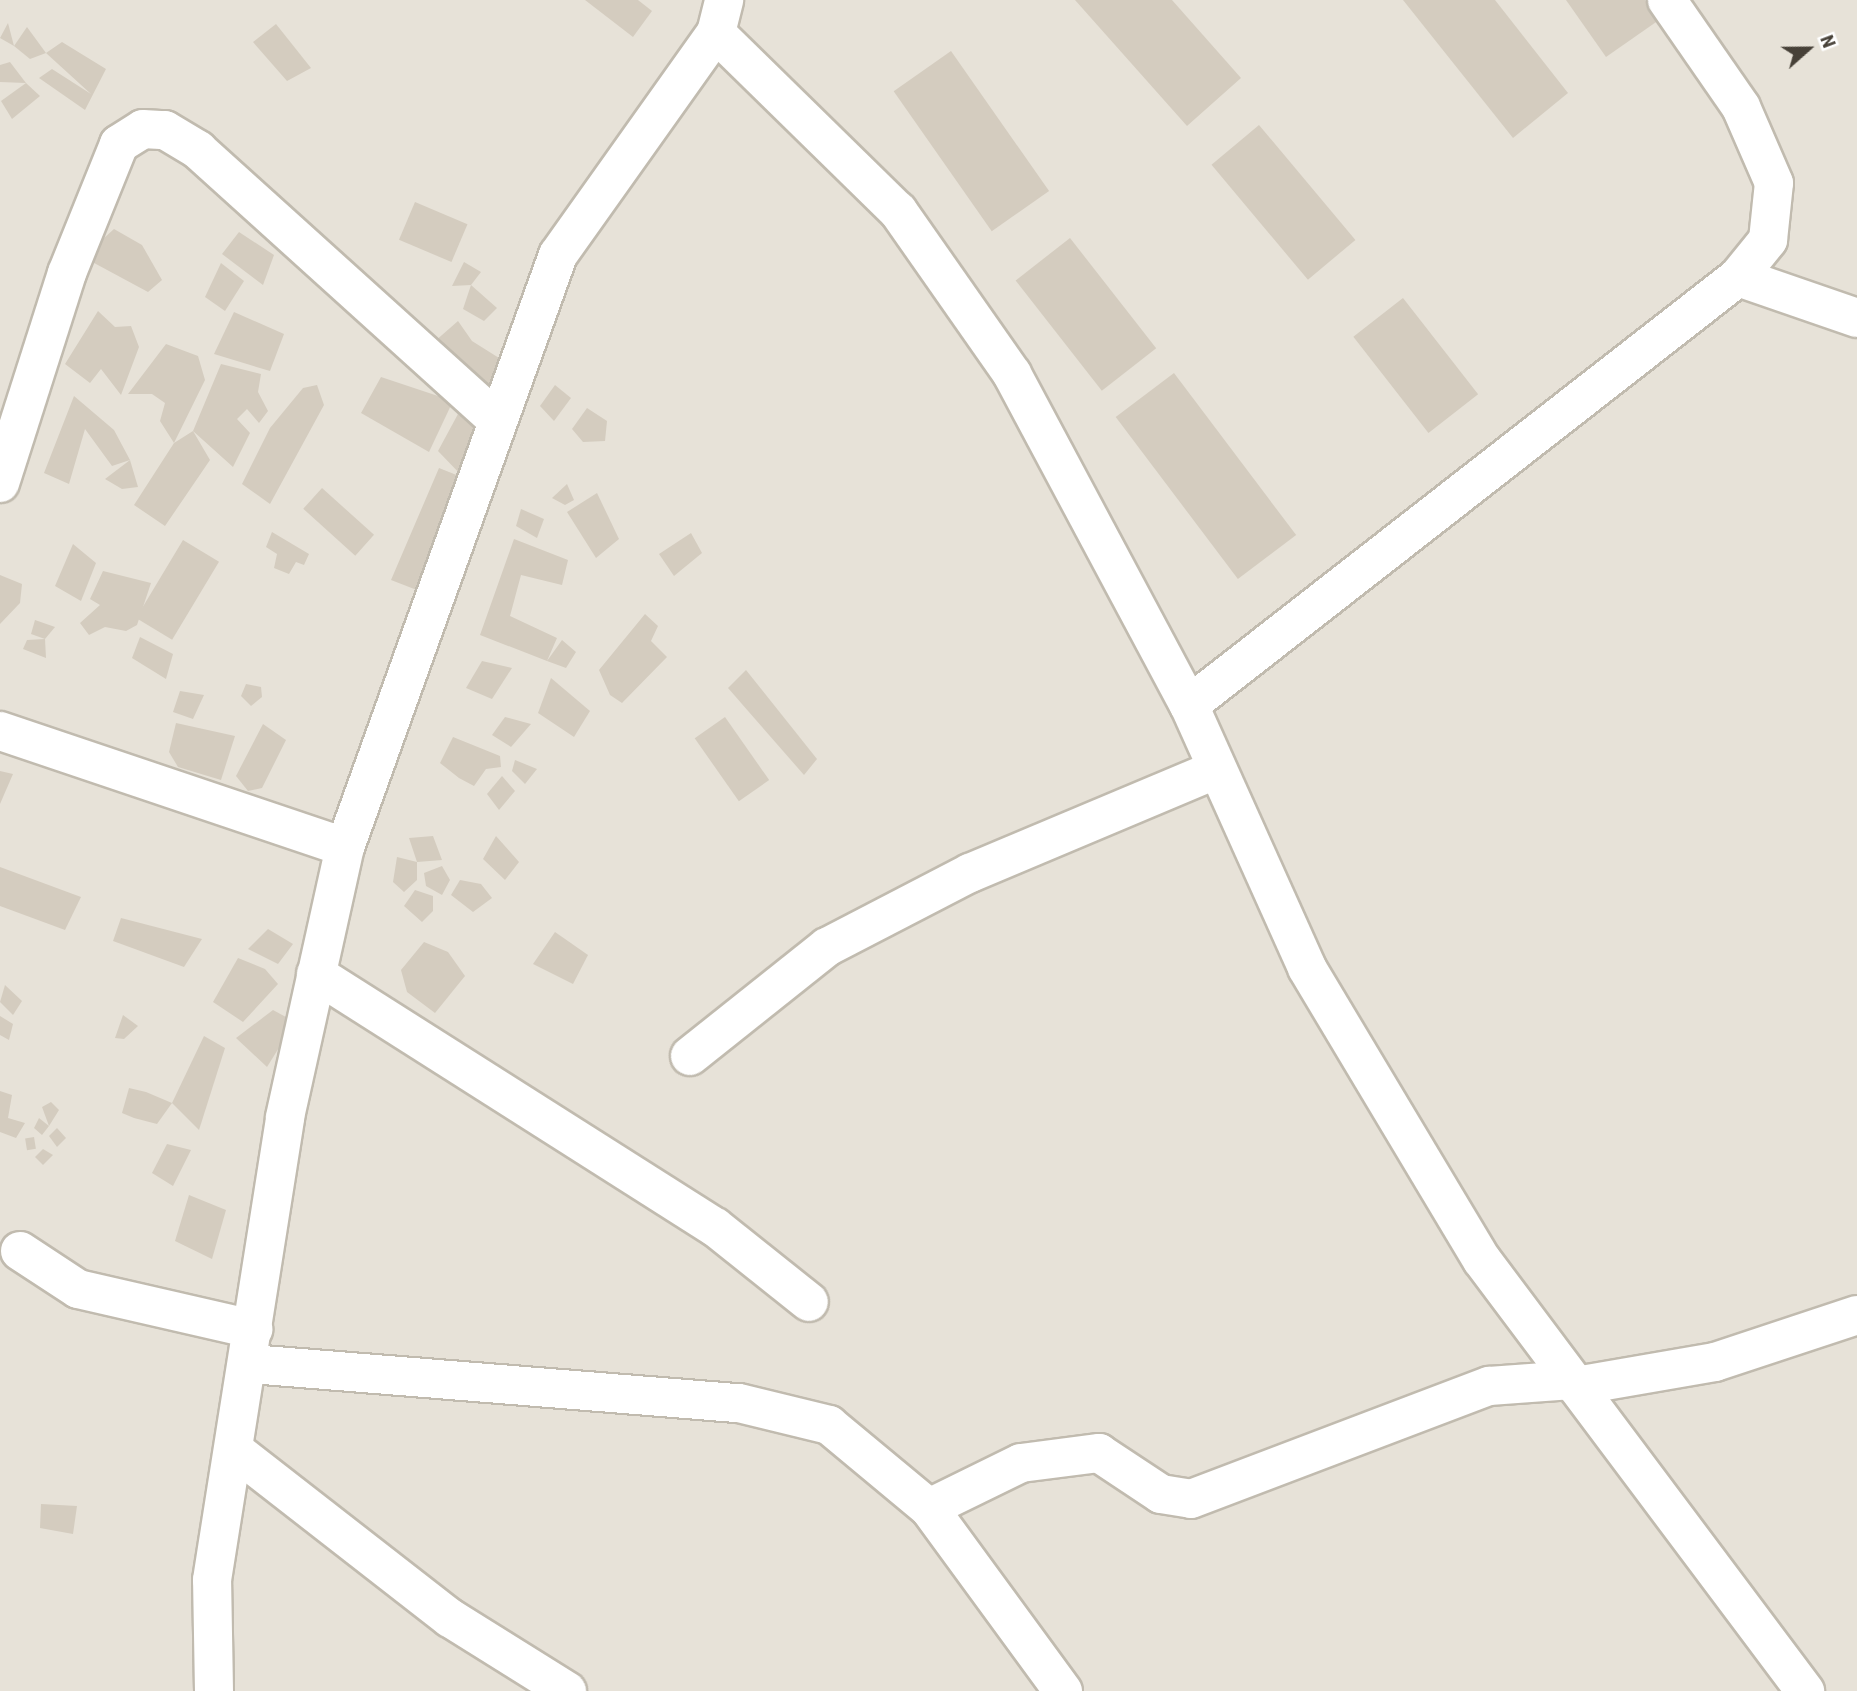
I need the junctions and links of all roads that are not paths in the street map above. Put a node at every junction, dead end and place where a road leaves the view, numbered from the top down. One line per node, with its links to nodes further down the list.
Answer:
1 (1667, 0): 3 (street)
2 (720, 16): 5 (street); 7 (street)
3 (1738, 277): 4 (street); 7 (street)
4 (1857, 318)
5 (497, 420): 6 (street); 10 (street)
6 (0, 484)
7 (1189, 705): 9 (street)
8 (0, 732): 10 (street)
9 (1215, 770): 12 (street); 17 (street)
10 (345, 847): 11 (street)
11 (316, 974): 14 (street); 16 (street)
12 (690, 1056)
13 (20, 1251): 16 (street)
14 (809, 1302)
15 (1857, 1315): 17 (street)
16 (252, 1347): 18 (street); 19 (street)
17 (1574, 1383): 19 (street); 23 (street)
18 (234, 1450): 20 (street); 21 (street)
19 (929, 1508): 22 (street)
20 (214, 1691)
21 (567, 1691)
22 (1063, 1691)
23 (1805, 1691)

